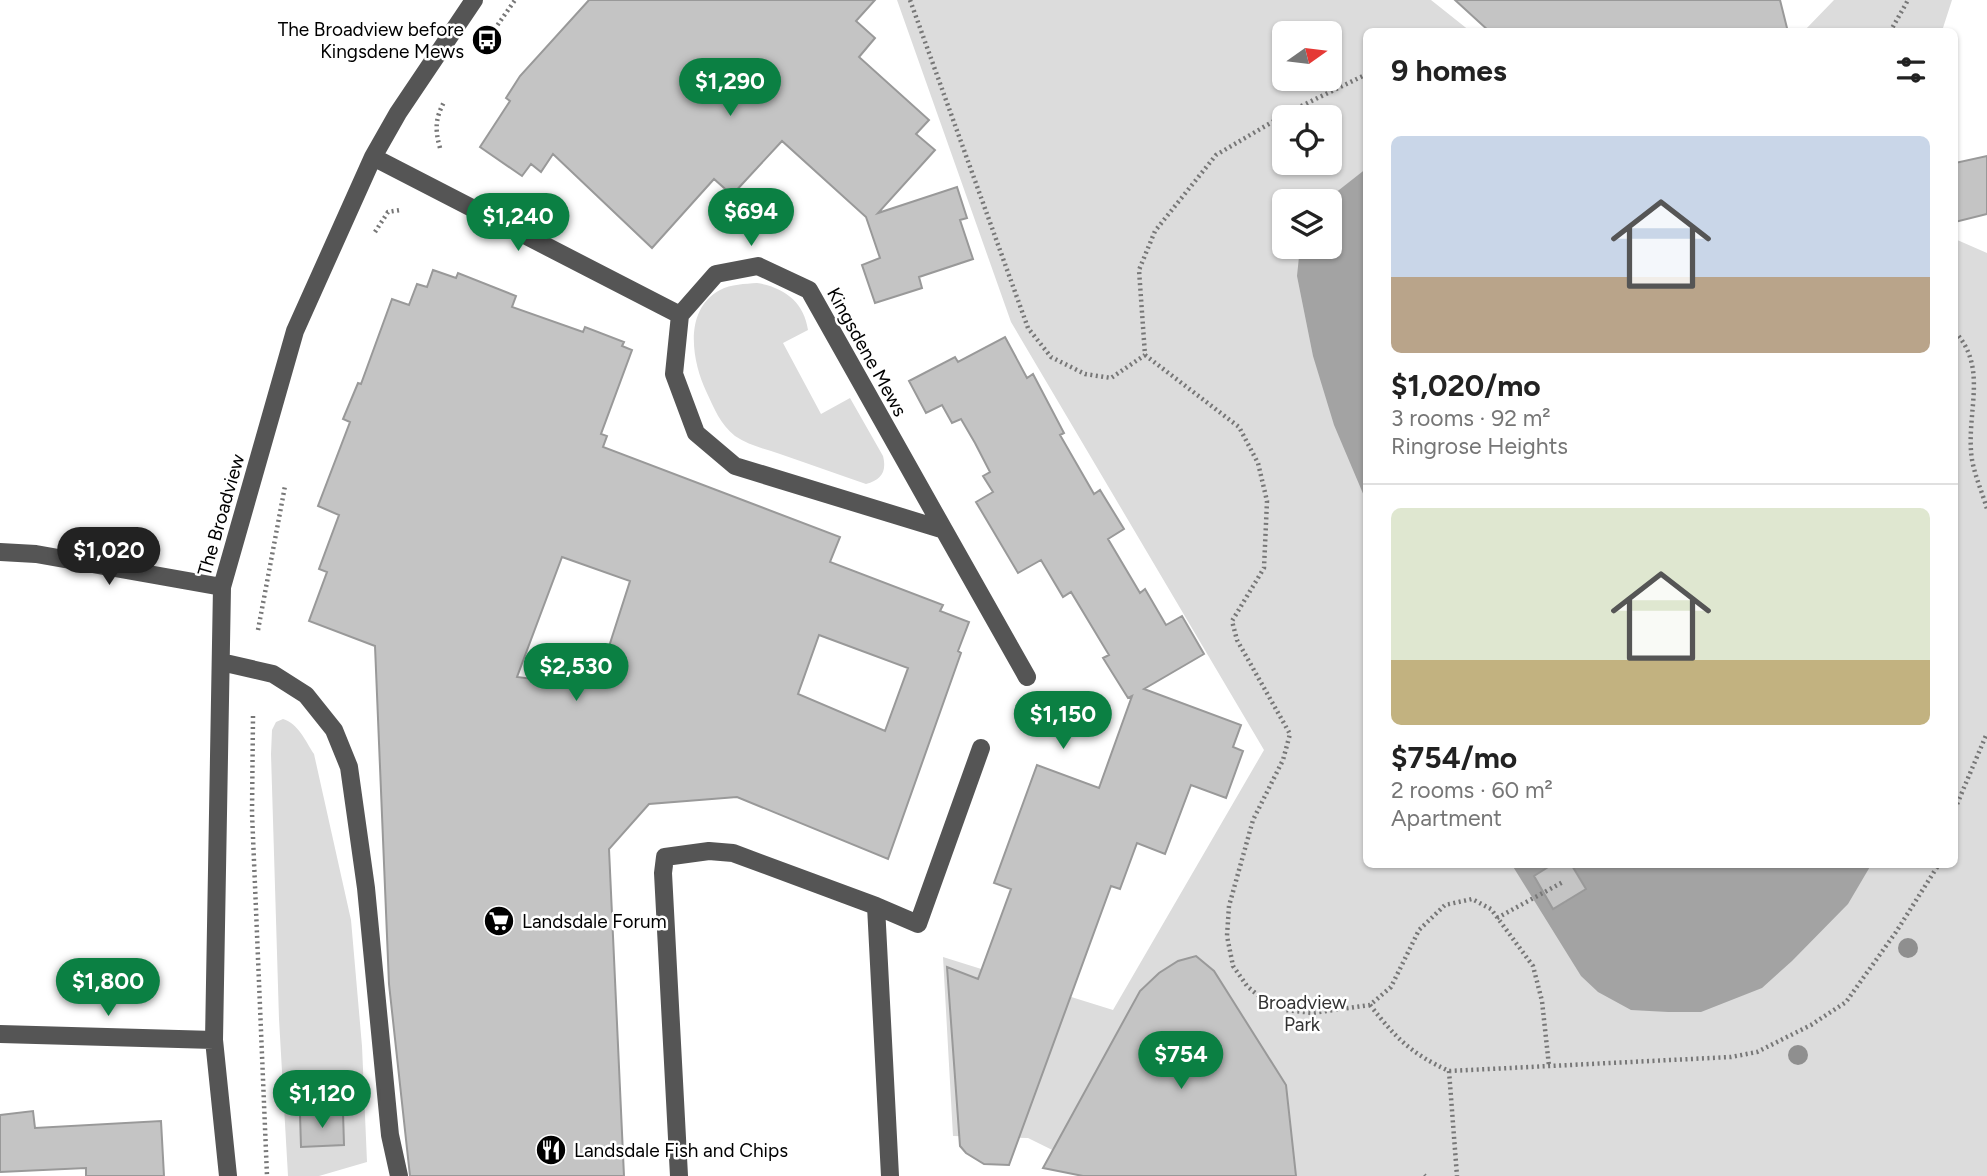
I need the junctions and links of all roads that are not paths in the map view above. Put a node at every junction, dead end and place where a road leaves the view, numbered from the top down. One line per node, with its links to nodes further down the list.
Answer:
1 (474, 0): 2 (street, The Broadview)
2 (373, 157): 3 (street); 6 (street, The Broadview)
3 (680, 315): 4 (street); 4 (street, Kingsdene Mews)
4 (944, 530): 8 (street, Kingsdene Mews)
5 (0, 552): 6 (street)
6 (222, 587): 7 (street, The Broadview)
7 (221, 662): 12 (street, The Broadview); 14 (street)
8 (1027, 677)
9 (981, 748): 10 (street)
10 (876, 906): 15 (street); 16 (street)
11 (0, 1034): 12 (street)
12 (214, 1040): 13 (street, The Broadview)
13 (228, 1176)
14 (398, 1176)
15 (679, 1176)
16 (890, 1176)

